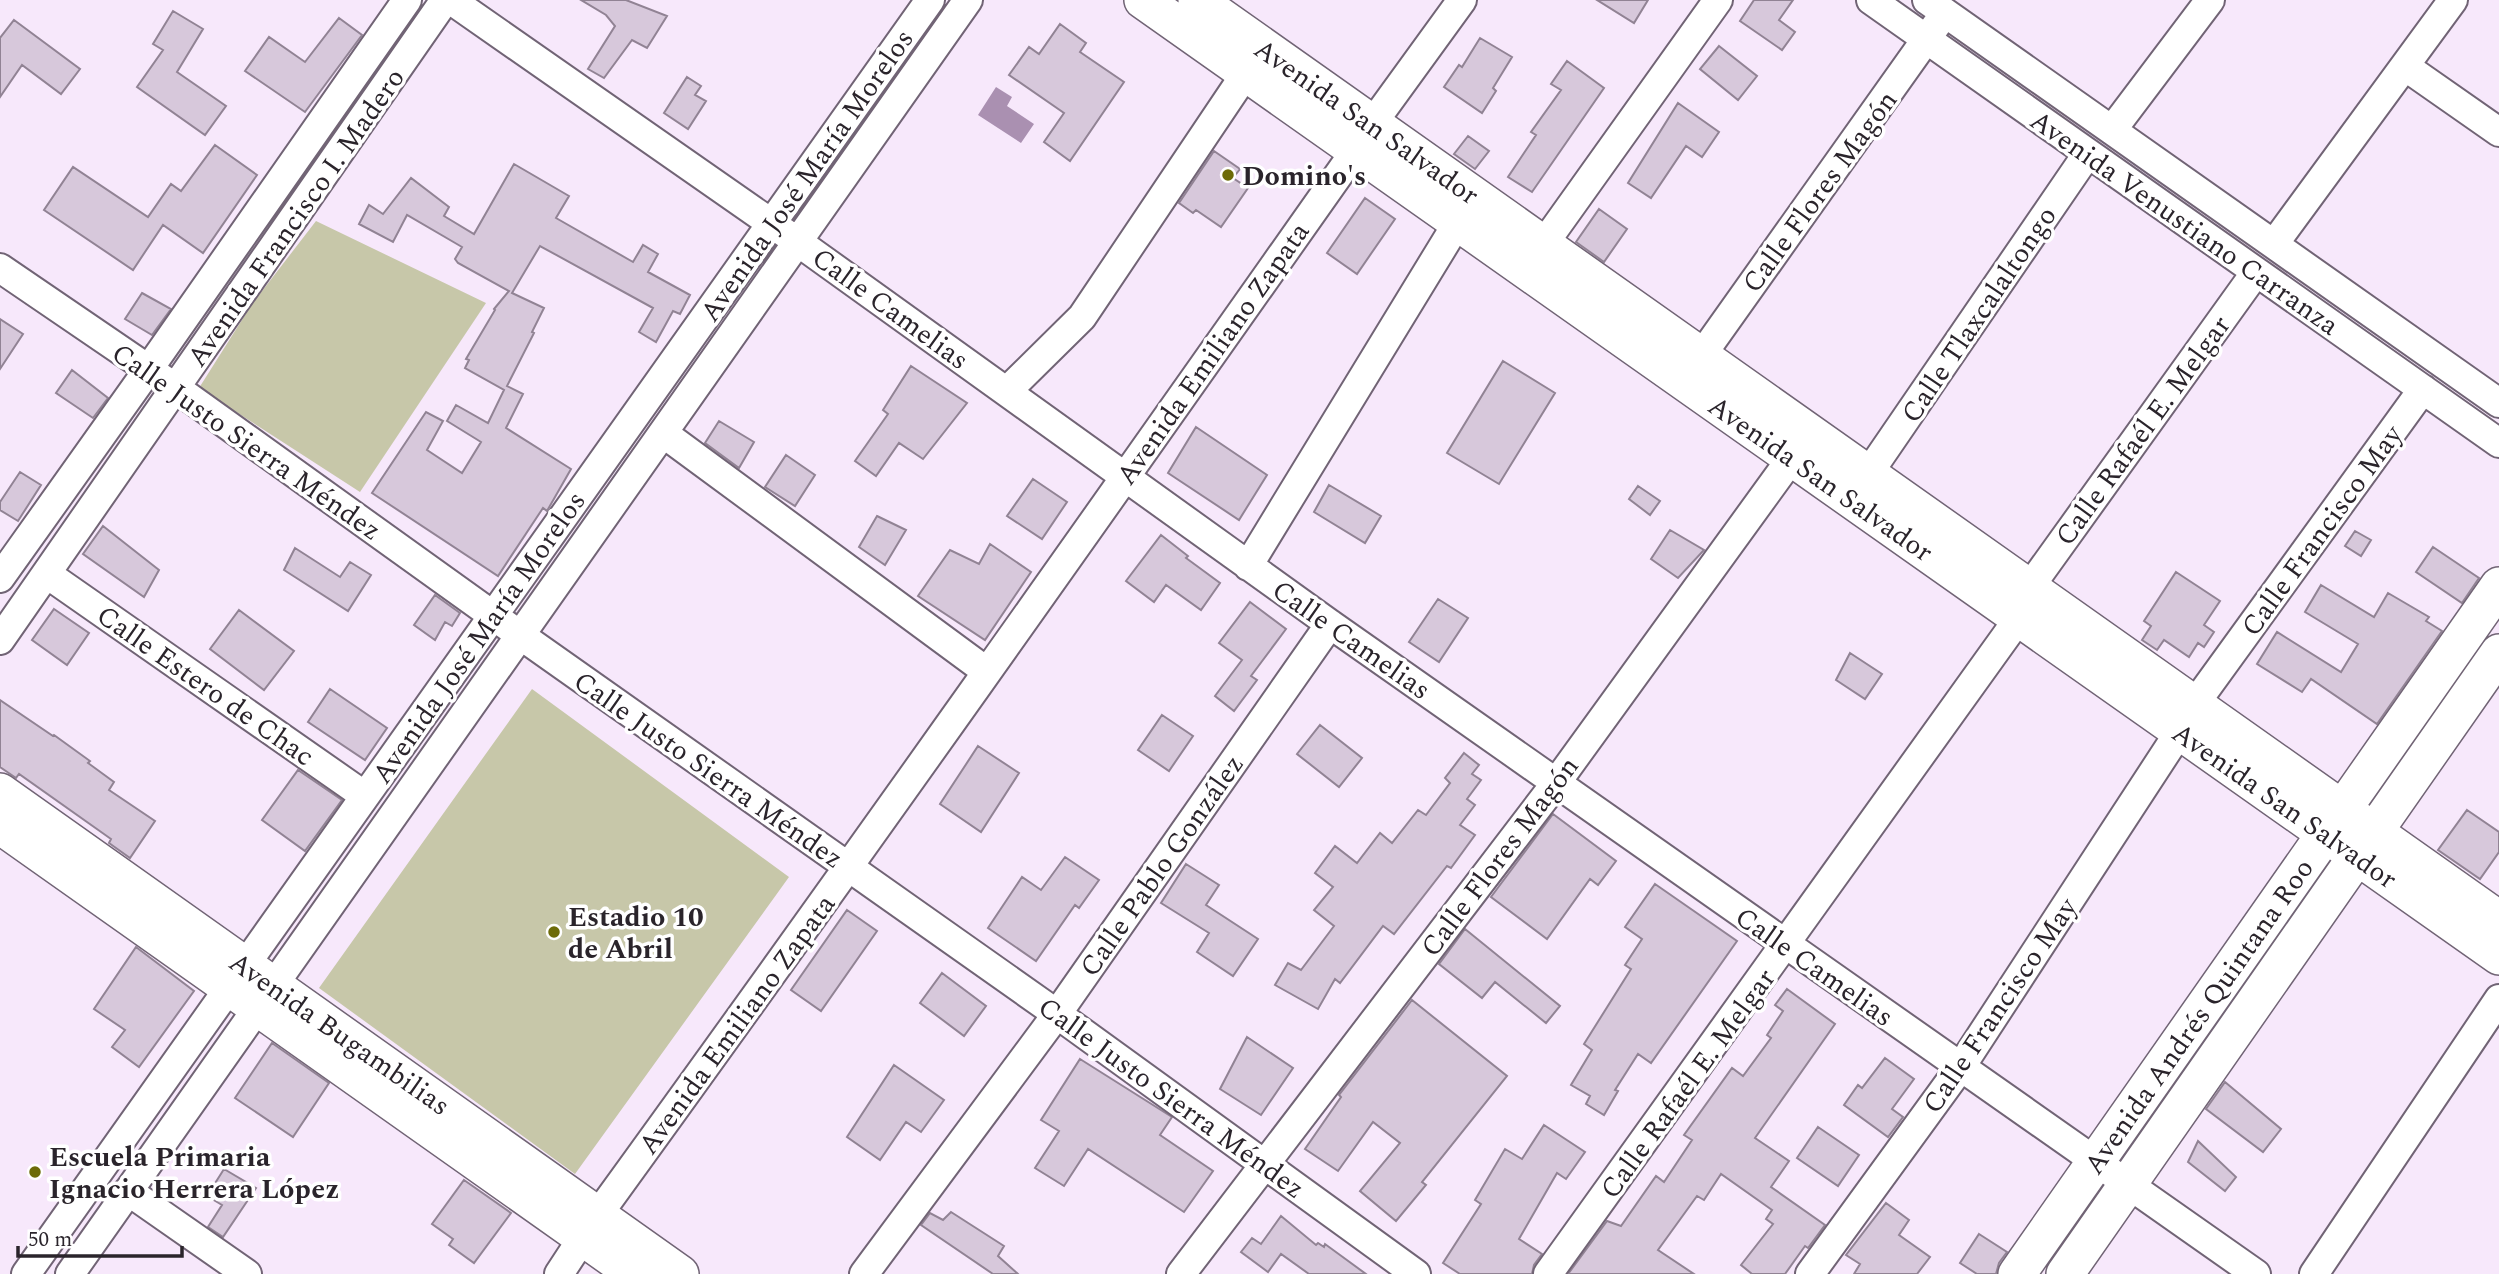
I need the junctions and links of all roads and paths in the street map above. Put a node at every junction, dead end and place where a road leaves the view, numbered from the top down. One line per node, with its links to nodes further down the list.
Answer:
1 (407, 0): 28 (street, Avenida Francisco I. Madero)
2 (448, 0): 21 (street, Calle Camelias); 29 (street, Avenida Francisco I. Madero)
3 (930, 0): 21 (street, Avenida José María Morelos)
4 (968, 0): 22 (street, Avenida José María Morelos)
5 (1143, 0): 15 (main road, Avenida San Salvador)
6 (1462, 0): 18 (street, Avenida Emiliano Zapata)
7 (1718, 0): 24 (street)
8 (1871, 0): 13 (street, Avenida Venustiano Carranza)
9 (2210, 0): 16 (street)
10 (2453, 0): 14 (street)
11 (1209, 3): 18 (main road, Avenida San Salvador)
12 (1942, 4): 13 (street, Calle Flores Magón); 16 (street, Avenida Venustiano Carranza)
13 (1927, 40): 19 (street, Avenida Venustiano Carranza); 27 (street, Calle Flores Magón)
14 (2406, 67): 17 (street); 23 (street)
15 (1246, 73): 18 (main road, Avenida San Salvador); 31 (street)
16 (2112, 130): 23 (street, Avenida Venustiano Carranza)
17 (2499, 132)
18 (1364, 137): 20 (main road, Avenida San Salvador); 24 (main road, Avenida San Salvador); 37 (street, Avenida Emiliano Zapata)
19 (2088, 153): 26 (street, Avenida Venustiano Carranza); 36 (street, Calle Tlaxcalaltongo)
20 (1458, 222): 27 (main road, Avenida San Salvador); 39 (street)
21 (772, 223): 22 (street, Calle Camelias); 44 (street, Avenida José María Morelos)
22 (798, 242): 31 (street, Calle Camelias); 33 (street, Avenida José María Morelos)
23 (2274, 244): 32 (street, Avenida Venustiano Carranza)
24 (1544, 245): 27 (main road, Avenida San Salvador)
25 (0, 268): 28 (street, Calle Justo Sierra Méndez)
26 (2256, 272): 30 (street, Avenida Venustiano Carranza); 43 (street, Calle Rafaél E. Melgar)
27 (1692, 368): 35 (main road, Avenida San Salvador)
28 (148, 370): 29 (street, Calle Justo Sierra Méndez); 38 (street, Avenida Francisco I. Madero)
29 (176, 388): 40 (street, Avenida Francisco I. Madero); 44 (street, Calle Justo Sierra Méndez)
30 (2423, 389): 34 (street, Avenida Venustiano Carranza); 50 (street, Calle Francisco May)
31 (1007, 391): 37 (street, Calle Camelias)
32 (2499, 403)
33 (663, 433): 46 (street, Avenida José María Morelos); 49 (street)
34 (2499, 443)
35 (1800, 445): 36 (main road, Avenida San Salvador); 43 (main road, Avenida San Salvador); 51 (street, Calle Flores Magón)
36 (1868, 474): 43 (main road, Avenida San Salvador)
37 (1126, 477): 39 (street, Calle Camelias); 49 (street, Avenida Emiliano Zapata)
38 (10, 542): 41 (street, Avenida Francisco I. Madero)
39 (1248, 566): 45 (street, Calle Camelias)
40 (47, 574): 47 (street, Avenida Francisco I. Madero); 53 (street, Calle Estero de Chac)
41 (0, 578)
42 (2499, 586): 54 (main road, Avenida Andrés Quintana Roo)
43 (2024, 603): 50 (main road, Avenida San Salvador); 59 (street, Calle Rafaél E. Melgar)
44 (494, 615): 46 (street, Calle Justo Sierra Méndez); 53 (street, Avenida José María Morelos)
45 (1330, 624): 51 (street, Calle Camelias); 63 (street, Calle Pablo González)
46 (520, 635): 57 (street, Calle Justo Sierra Méndez); 61 (street, Avenida José María Morelos)
47 (0, 640)
48 (2499, 653): 56 (main road, Avenida Andrés Quintana Roo)
49 (986, 671): 57 (street, Avenida Emiliano Zapata)
50 (2187, 718): 54 (main road, Avenida San Salvador); 64 (street, Calle Francisco May)
51 (1556, 783): 59 (street, Calle Camelias); 66 (street, Calle Flores Magón)
52 (0, 792): 61 (main road, Avenida Bugambilias)
53 (365, 796): 61 (street, Avenida José María Morelos)
54 (2334, 822): 56 (main road, Avenida San Salvador); 65 (main road, Avenida Andrés Quintana Roo)
55 (0, 825): 61 (main road, Avenida Bugambilias)
56 (2366, 844): 58 (main road, Avenida San Salvador); 60 (main road, Avenida San Salvador); 67 (main road, Avenida Andrés Quintana Roo)
57 (850, 868): 63 (street, Calle Justo Sierra Méndez); 69 (street, Avenida Emiliano Zapata)
58 (2499, 920)
59 (1786, 945): 64 (street, Calle Camelias); 79 (street, Calle Rafaél E. Melgar)
60 (2499, 956)
61 (251, 986): 68 (street, Avenida José María Morelos); 69 (main road, Avenida Bugambilias); 70 (street, Avenida José María Morelos)
62 (2499, 999): 84 (street)
63 (1057, 1014): 66 (street, Calle Justo Sierra Méndez); 76 (street, Calle Pablo González)
64 (1960, 1068): 65 (street, Calle Camelias); 80 (street, Calle Francisco May)
65 (2096, 1161): 67 (street, Calle Camelias); 81 (main road, Avenida Andrés Quintana Roo)
66 (1266, 1164): 77 (street, Calle Flores Magón); 78 (street, Calle Justo Sierra Méndez)
67 (2127, 1184): 82 (main road, Avenida Andrés Quintana Roo); 83 (street, Calle Camelias)
68 (128, 1191): 71 (street, Avenida José María Morelos); 72 (street)
69 (591, 1227): 73 (street, Avenida Emiliano Zapata); 74 (main road, Avenida Bugambilias); 75 (main road, Avenida Bugambilias)
70 (26, 1274)
71 (70, 1274)
72 (247, 1274)
73 (559, 1274)
74 (635, 1274)
75 (680, 1274)
76 (864, 1274)
77 (1181, 1274)
78 (1416, 1274)
79 (1548, 1274)
80 (1810, 1274)
81 (2017, 1274)
82 (2064, 1274)
83 (2256, 1274)
84 (2314, 1274)

